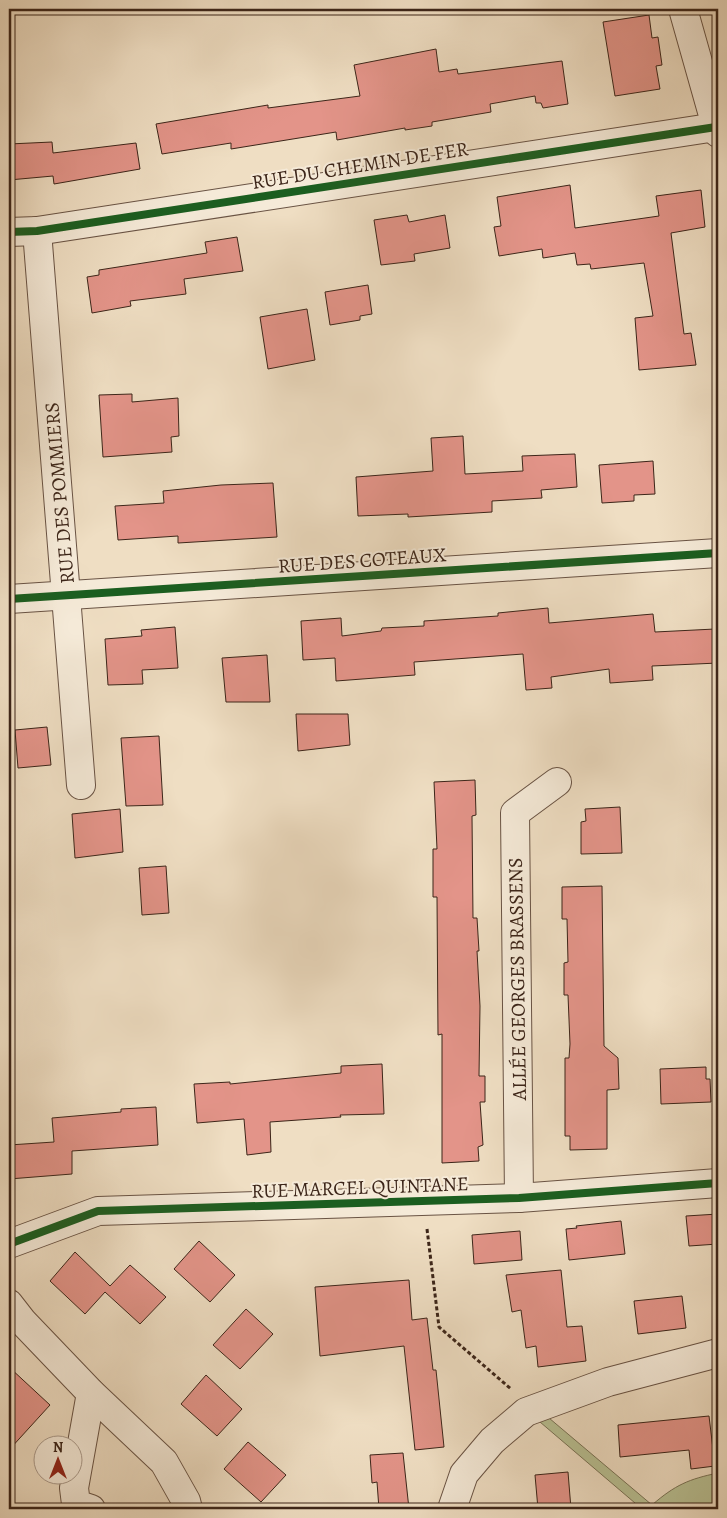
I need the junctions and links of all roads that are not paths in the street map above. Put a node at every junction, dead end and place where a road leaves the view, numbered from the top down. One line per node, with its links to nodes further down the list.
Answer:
1 (683, 9): 2 (street)
2 (717, 130): 3 (street, RUE DU CHEMIN DE FER)
3 (37, 230): 4 (street, RUE DU CHEMIN DE FER); 6 (street, RUE DES POMMIERS)
4 (9, 232)
5 (718, 553): 6 (street, RUE DES COTEAUX)
6 (67, 595): 7 (street, RUE DES COTEAUX); 9 (street, RUE DES POMMIERS)
7 (9, 599)
8 (557, 782): 11 (street, ALLÉE GEORGES BRASSENS)
9 (81, 785)
10 (718, 1183): 11 (street, RUE MARCEL QUINTANE)
11 (519, 1198): 12 (street, RUE MARCEL QUINTANE)
12 (9, 1244)
13 (13, 1321): 15 (street)
14 (718, 1353): 18 (street)
15 (91, 1393): 16 (street); 17 (street)
16 (91, 1509)
17 (188, 1509)
18 (452, 1509)

